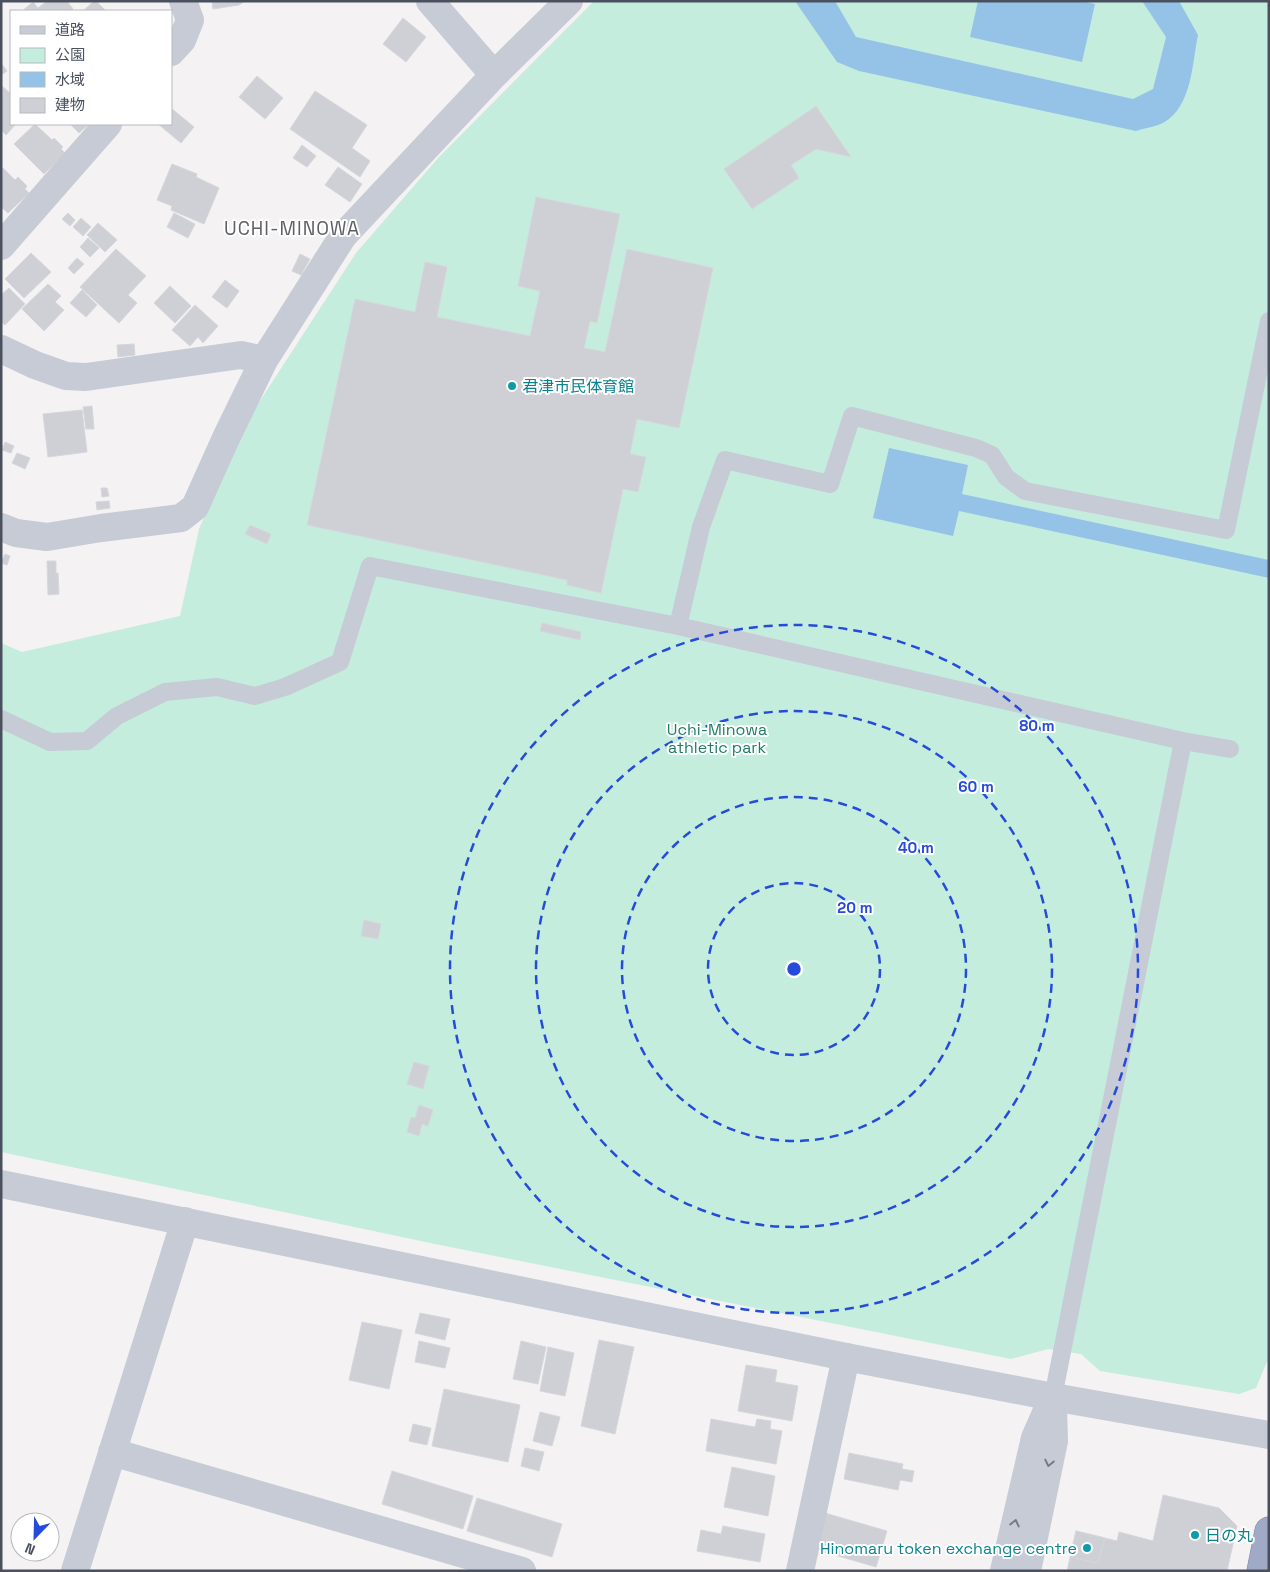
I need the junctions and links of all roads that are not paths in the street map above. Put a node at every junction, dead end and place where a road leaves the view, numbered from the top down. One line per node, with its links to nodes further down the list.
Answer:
1 (183, 1): 4 (street)
2 (430, 1): 5 (street)
3 (569, 1): 5 (street)
4 (172, 51)
5 (494, 76): 10 (street)
6 (107, 125): 7 (street)
7 (1, 246)
8 (1269, 321): 12 (lane)
9 (1, 349): 10 (street)
10 (264, 360): 11 (street)
11 (1, 527)
12 (678, 626): 13 (lane); 14 (lane)
13 (1, 720)
14 (1183, 741): 15 (lane); 19 (lane)
15 (1230, 749)
16 (1, 1184): 17 (street)
17 (185, 1221): 18 (street); 21 (street)
18 (846, 1357): 19 (street); 25 (street)
19 (1053, 1397): 20 (street); 26 (street, one-way to 19); 27 (street, one-way to 27)
20 (1269, 1435)
21 (112, 1452): 23 (street); 24 (street)
22 (1269, 1531): 28 (highway)
23 (75, 1571)
24 (522, 1571)
25 (800, 1571)
26 (1004, 1571)
27 (1027, 1571)
28 (1261, 1571)

